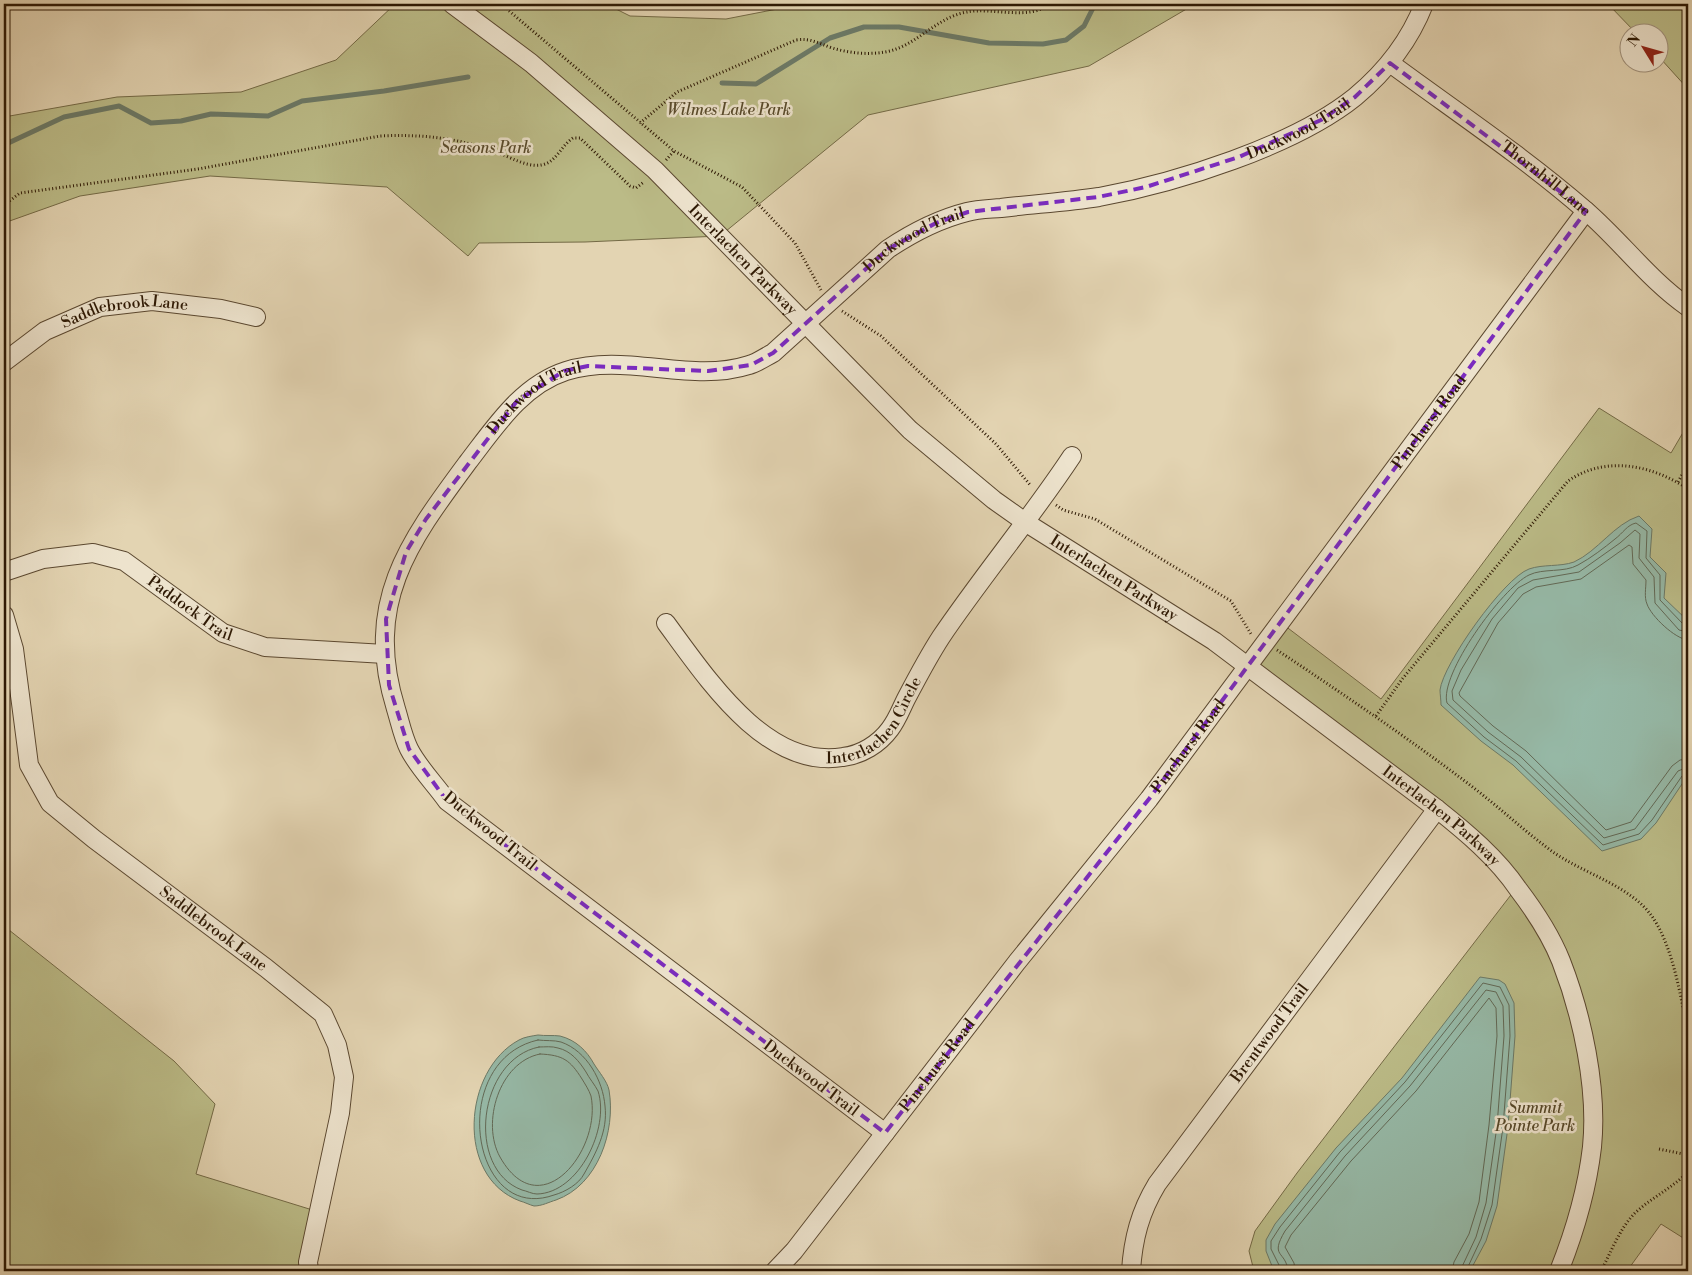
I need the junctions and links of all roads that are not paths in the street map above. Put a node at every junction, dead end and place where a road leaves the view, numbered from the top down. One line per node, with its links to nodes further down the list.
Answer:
1 (452, 4): 7 (street, Interlachen Parkway)
2 (1424, 4): 3 (street, Duckwood Trail)
3 (1390, 62): 4 (street, Thornhill Lane); 7 (street, Duckwood Trail)
4 (1586, 211): 5 (street, Thornhill Lane); 15 (street, Pinehurst Road)
5 (1688, 307)
6 (256, 317): 8 (street, Saddlebrook Lane)
7 (805, 325): 10 (street, Interlachen Parkway); 14 (street, Duckwood Trail)
8 (4, 362)
9 (1072, 456): 10 (street)
10 (1025, 522): 13 (street, Interlachen Circle); 15 (street, Interlachen Parkway)
11 (4, 572): 14 (street, Paddock Trail)
12 (4, 615): 18 (street, Saddlebrook Lane)
13 (666, 623)
14 (384, 654): 17 (street, Duckwood Trail)
15 (1248, 667): 16 (street, Interlachen Parkway); 17 (street, Pinehurst Road)
16 (1438, 809): 20 (street, Brentwood Trail); 21 (street, Interlachen Parkway)
17 (885, 1133): 19 (street, Pinehurst Road)
18 (309, 1271)
19 (775, 1271)
20 (1131, 1271)
21 (1559, 1271)

